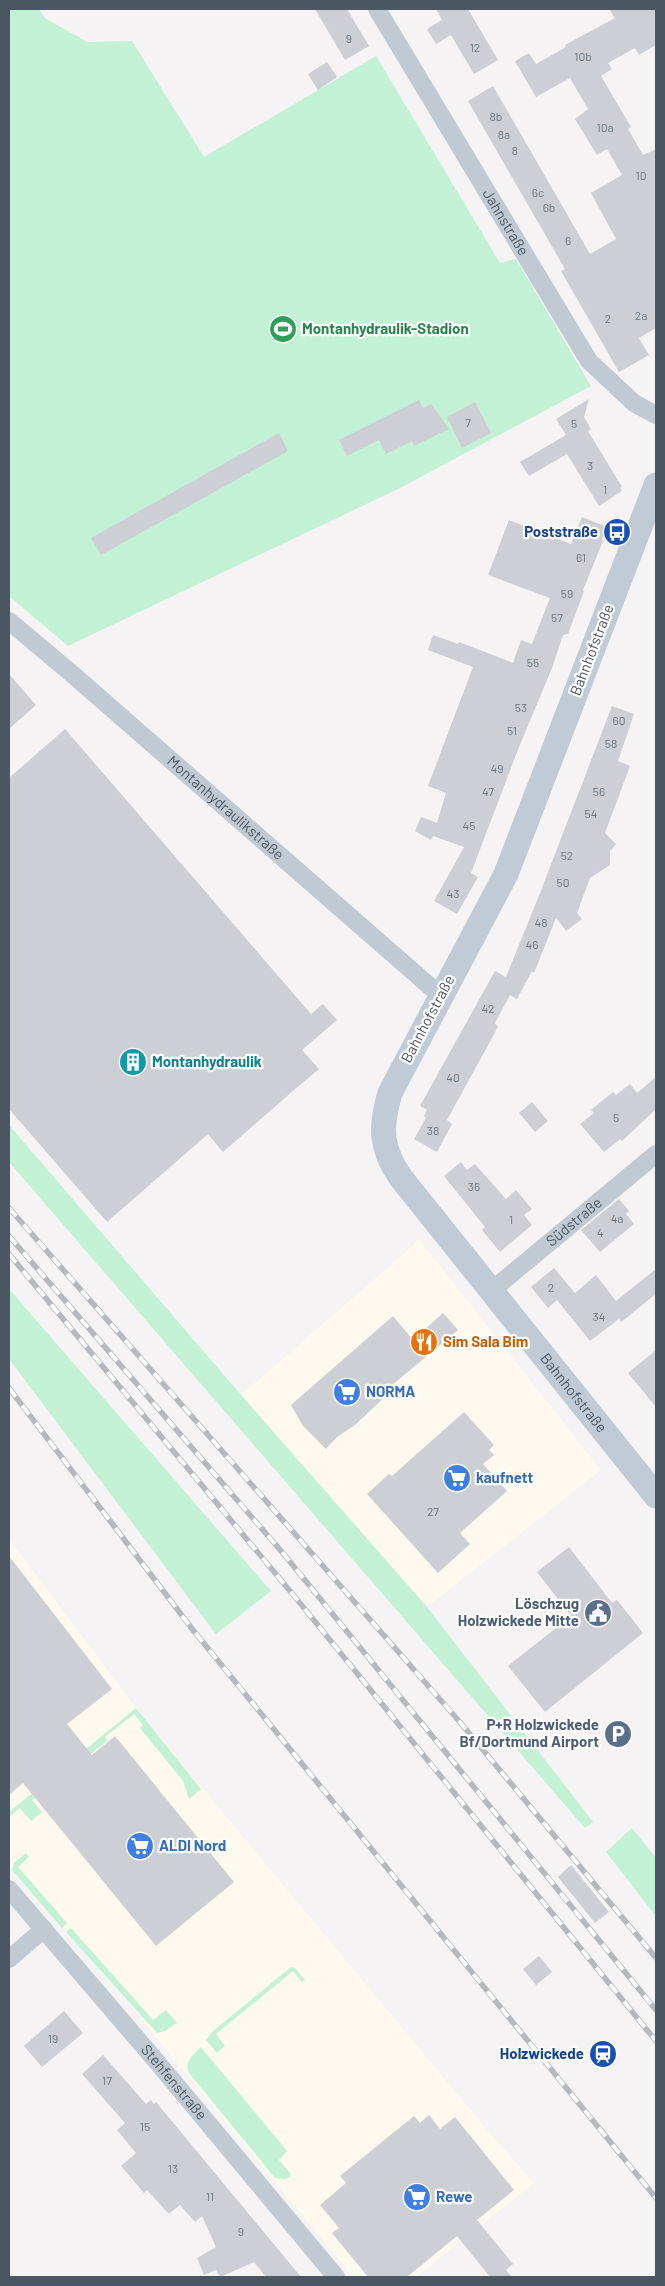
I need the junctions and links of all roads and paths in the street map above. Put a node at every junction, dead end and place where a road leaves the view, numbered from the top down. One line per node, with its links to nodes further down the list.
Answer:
1 (377, 9): 2 (street, Jahnstraße)
2 (656, 415)
3 (656, 485): 5 (main road, Bahnhofstraße)
4 (9, 621): 5 (street, Montanhydraulikstraße)
5 (441, 996): 7 (main road, Bahnhofstraße)
6 (656, 1154): 7 (street, Südstraße)
7 (491, 1290): 8 (main road, Bahnhofstraße)
8 (656, 1496)
9 (9, 1889): 10 (street, Stehfenstraße)
10 (44, 1929): 11 (street); 12 (street, Stehfenstraße)
11 (9, 1959)
12 (336, 2277)

